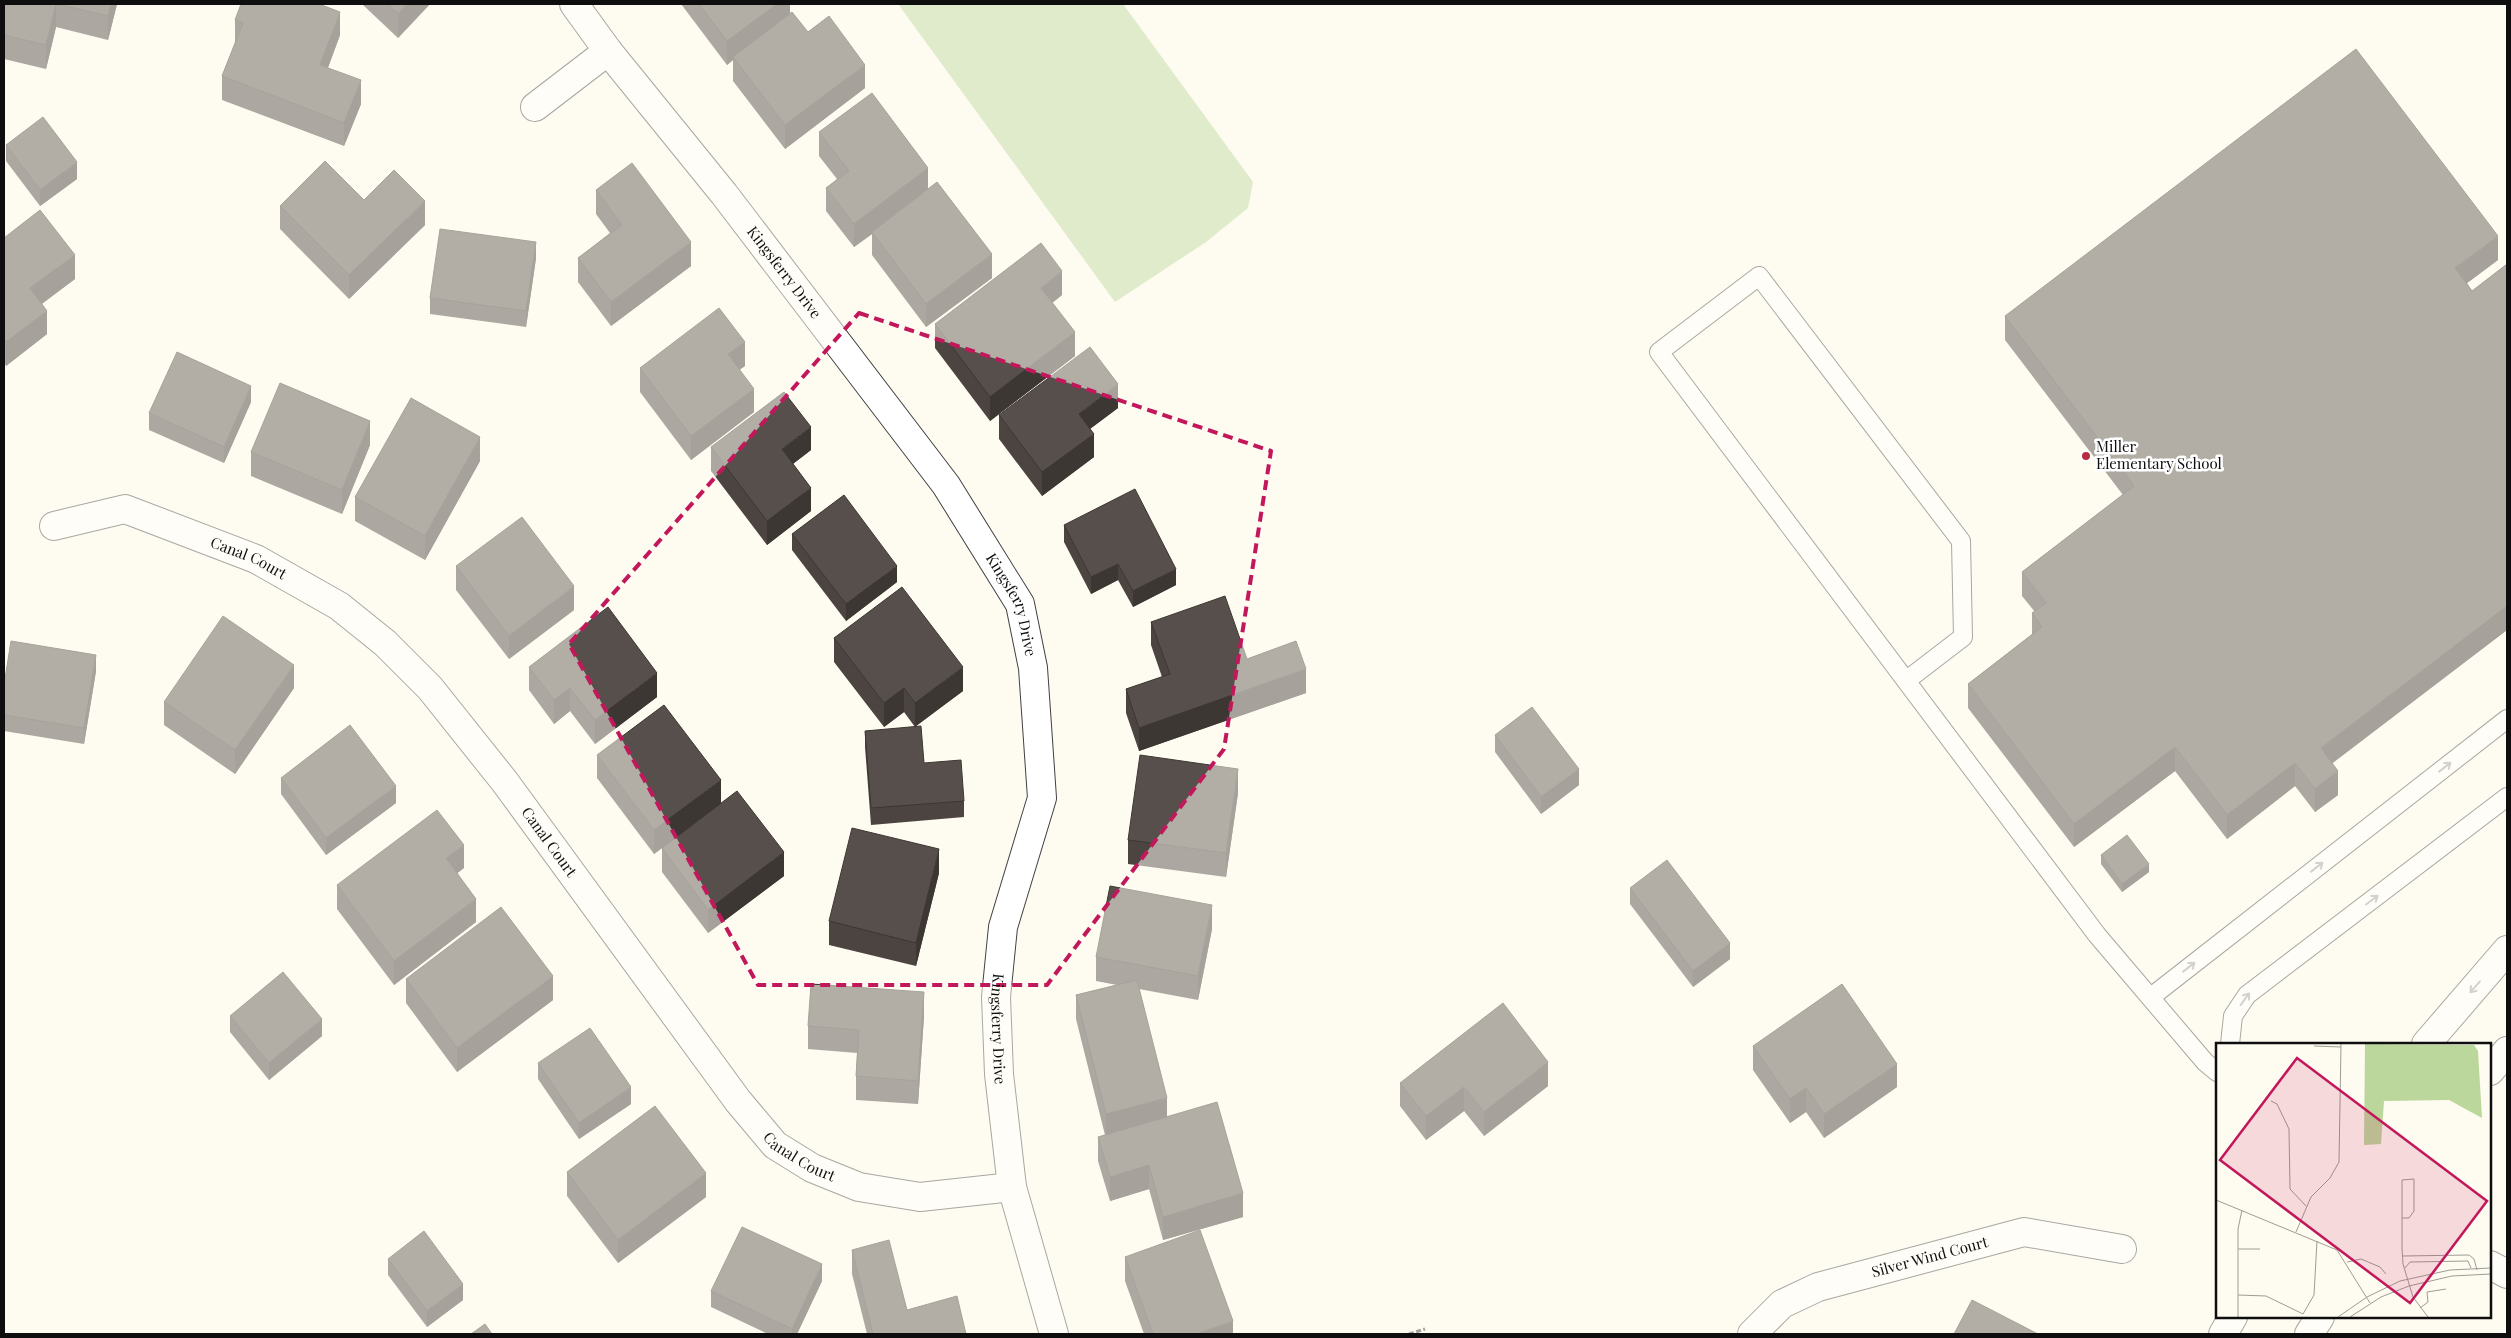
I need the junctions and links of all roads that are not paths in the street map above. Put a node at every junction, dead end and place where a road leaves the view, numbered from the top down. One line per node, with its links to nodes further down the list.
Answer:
1 (574, 4): 2 (street, Kingsferry Drive)
2 (608, 51): 3 (street); 15 (street, Kingsferry Drive)
3 (535, 106)
4 (54, 526): 15 (street, Canal Court)
5 (1907, 680): 5 (lane); 9 (lane)
6 (2507, 719): 9 (lane, one-way to 6)
7 (2507, 797): 10 (lane, one-way to 7)
8 (2507, 950): 11 (street, one-way to 11)
9 (2151, 997): 14 (lane)
10 (2230, 1043)
11 (2427, 1043)
12 (2507, 1051): 13 (street)
13 (2491, 1070)
14 (2216, 1071)
15 (1012, 1187): 21 (street, Kingsferry Drive)
16 (2122, 1249): 22 (street, Silver Wind Court)
17 (2491, 1266): 18 (street)
18 (2507, 1274)
19 (2232, 1318): 23 (street)
20 (2319, 1318): 24 (street)
21 (1054, 1334)
22 (1752, 1334)
23 (2223, 1334)
24 (2309, 1334)

